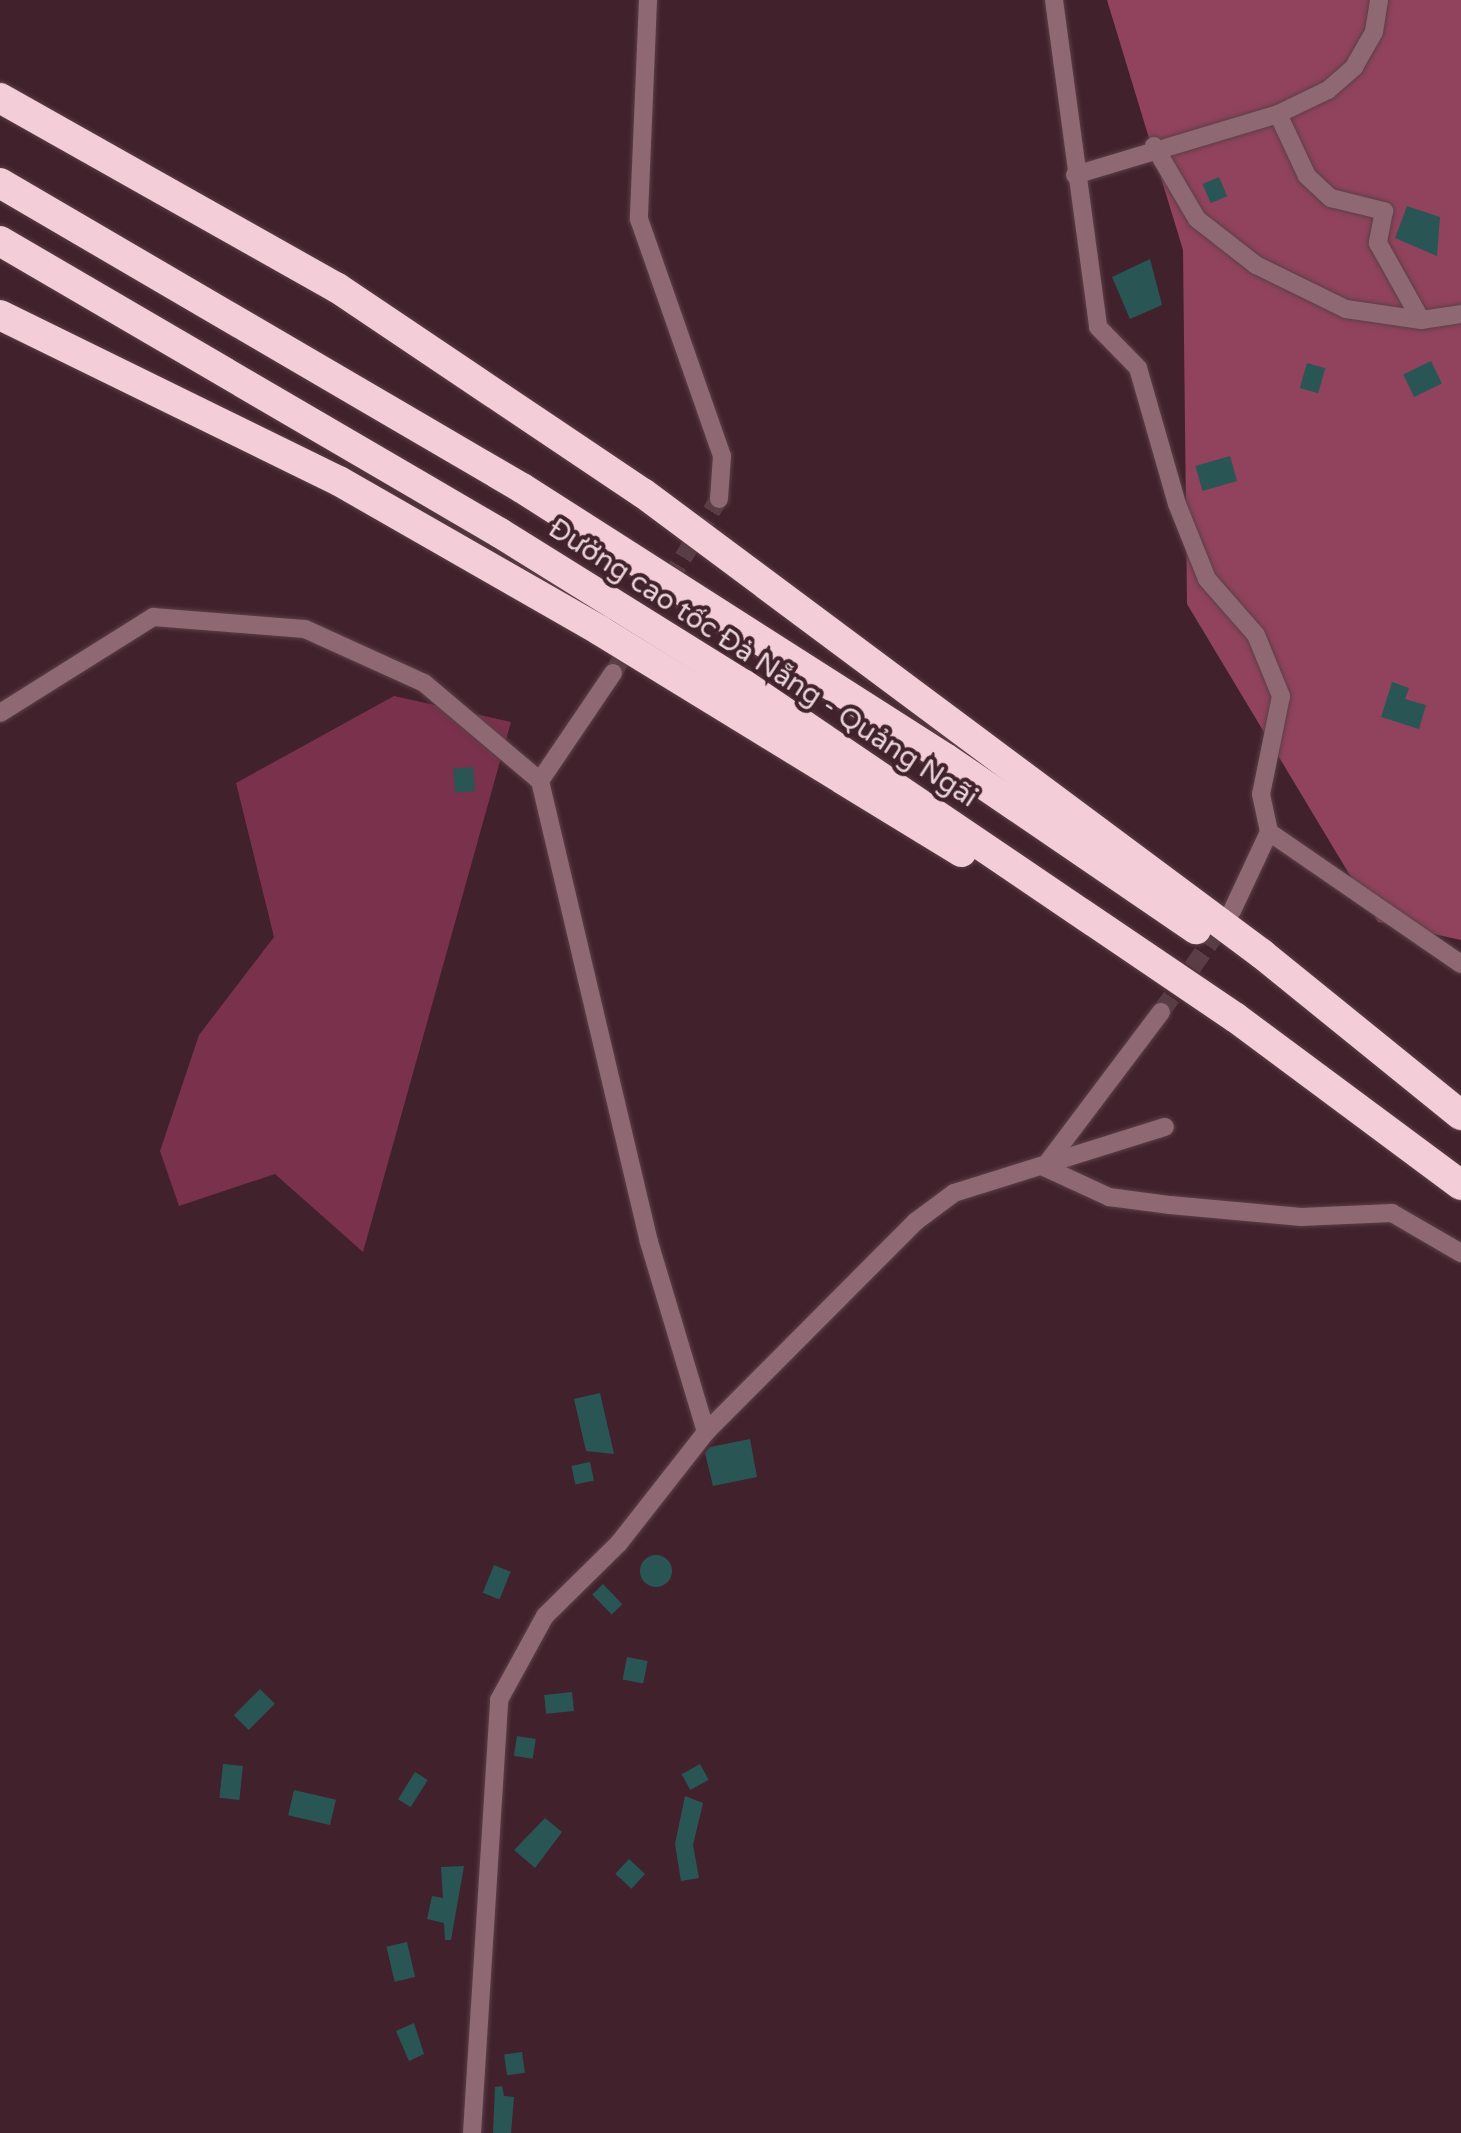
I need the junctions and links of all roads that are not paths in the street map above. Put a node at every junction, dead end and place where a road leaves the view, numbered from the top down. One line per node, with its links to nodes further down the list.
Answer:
1 (648, 0): 13 (street)
2 (1054, 0): 7 (street)
3 (1379, 0): 5 (street)
4 (0, 98): 22 (highway)
5 (1278, 114): 6 (street); 12 (street)
6 (1154, 146): 7 (street); 12 (street)
7 (1075, 174): 17 (street)
8 (0, 182): 22 (highway, Đường cao tốc Đà Nẵng - Quảng Ngãi)
9 (0, 240): 21 (highway, Đường cao tốc Đà Nẵng - Quảng Ngãi)
10 (1461, 314): 12 (street)
11 (0, 315): 21 (highway)
12 (1421, 320)
13 (719, 499)
14 (613, 673): 16 (street)
15 (0, 713): 16 (street)
16 (540, 781): 27 (street)
17 (1269, 832): 18 (street); 19 (street)
18 (1232, 911)
19 (1461, 964)
20 (1161, 1012): 24 (street)
21 (1236, 1018): 25 (highway, Đường cao tốc Đà Nẵng - Quảng Ngãi)
22 (1461, 1118)
23 (1165, 1127): 24 (street)
24 (1044, 1167): 26 (street); 27 (street)
25 (1461, 1186)
26 (1461, 1252)
27 (706, 1432): 28 (street)
28 (472, 2133)

